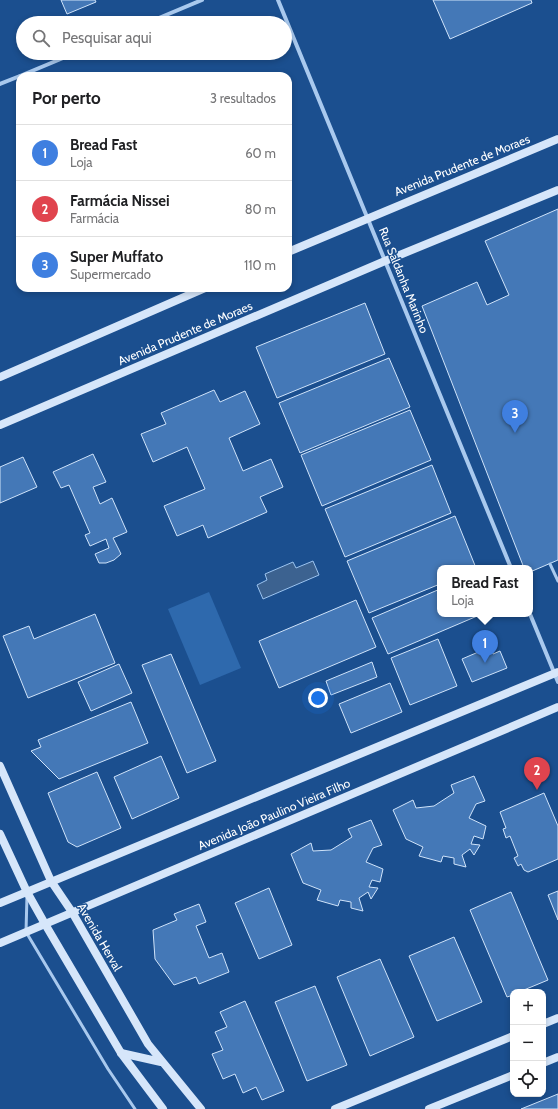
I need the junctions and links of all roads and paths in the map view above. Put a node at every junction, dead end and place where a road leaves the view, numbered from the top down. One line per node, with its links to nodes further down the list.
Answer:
1 (202, 0): 3 (street)
2 (278, 0): 4 (street, Rua Saldanha Marinho)
3 (164, 16)
4 (285, 16)
5 (292, 34): 12 (street, Rua Saldanha Marinho)
6 (58, 60): 7 (street)
7 (30, 72)
8 (16, 78): 9 (street)
9 (0, 84)
10 (558, 139): 12 (main road, Avenida Prudente de Moraes)
11 (558, 190): 14 (main road, Avenida Prudente de Moraes)
12 (368, 217): 13 (main road, Avenida Prudente de Moraes); 14 (street, Rua Saldanha Marinho)
13 (292, 250)
14 (385, 261): 17 (main road, Avenida Prudente de Moraes); 19 (street, Rua Saldanha Marinho)
15 (196, 292): 16 (main road)
16 (0, 377)
17 (0, 425)
18 (550, 564): 20 (lane)
19 (510, 565)
20 (558, 581)
21 (531, 617): 22 (street)
22 (556, 672): 23 (street); 27 (main road, Avenida João Paulino Vieira Filho)
23 (558, 682)
24 (558, 706): 30 (main road, Avenida João Paulino Vieira Filho)
25 (0, 766): 27 (main road, Avenida Herval)
26 (0, 834): 28 (main road)
27 (51, 881): 28 (main road, Avenida João Paulino Vieira Filho); 30 (main road, Avenida Herval)
28 (27, 892): 29 (main road, Avenida João Paulino Vieira Filho); 31 (main road); 32 (lane)
29 (0, 903)
30 (72, 912): 31 (main road, Avenida João Paulino Vieira Filho); 39 (main road, Avenida Herval)
31 (45, 924): 32 (main road, Avenida João Paulino Vieira Filho); 37 (main road)
32 (26, 932): 33 (main road, Avenida João Paulino Vieira Filho); 42 (lane)
33 (0, 943)
34 (558, 1018): 35 (main road)
35 (546, 1023)
36 (510, 1037): 45 (main road)
37 (121, 1053): 39 (main road); 43 (main road)
38 (558, 1057): 40 (main road)
39 (161, 1062): 44 (main road, Avenida Herval)
40 (546, 1062)
41 (510, 1076): 46 (main road)
42 (135, 1109)
43 (163, 1109)
44 (201, 1109)
45 (335, 1109)
46 (429, 1109)

